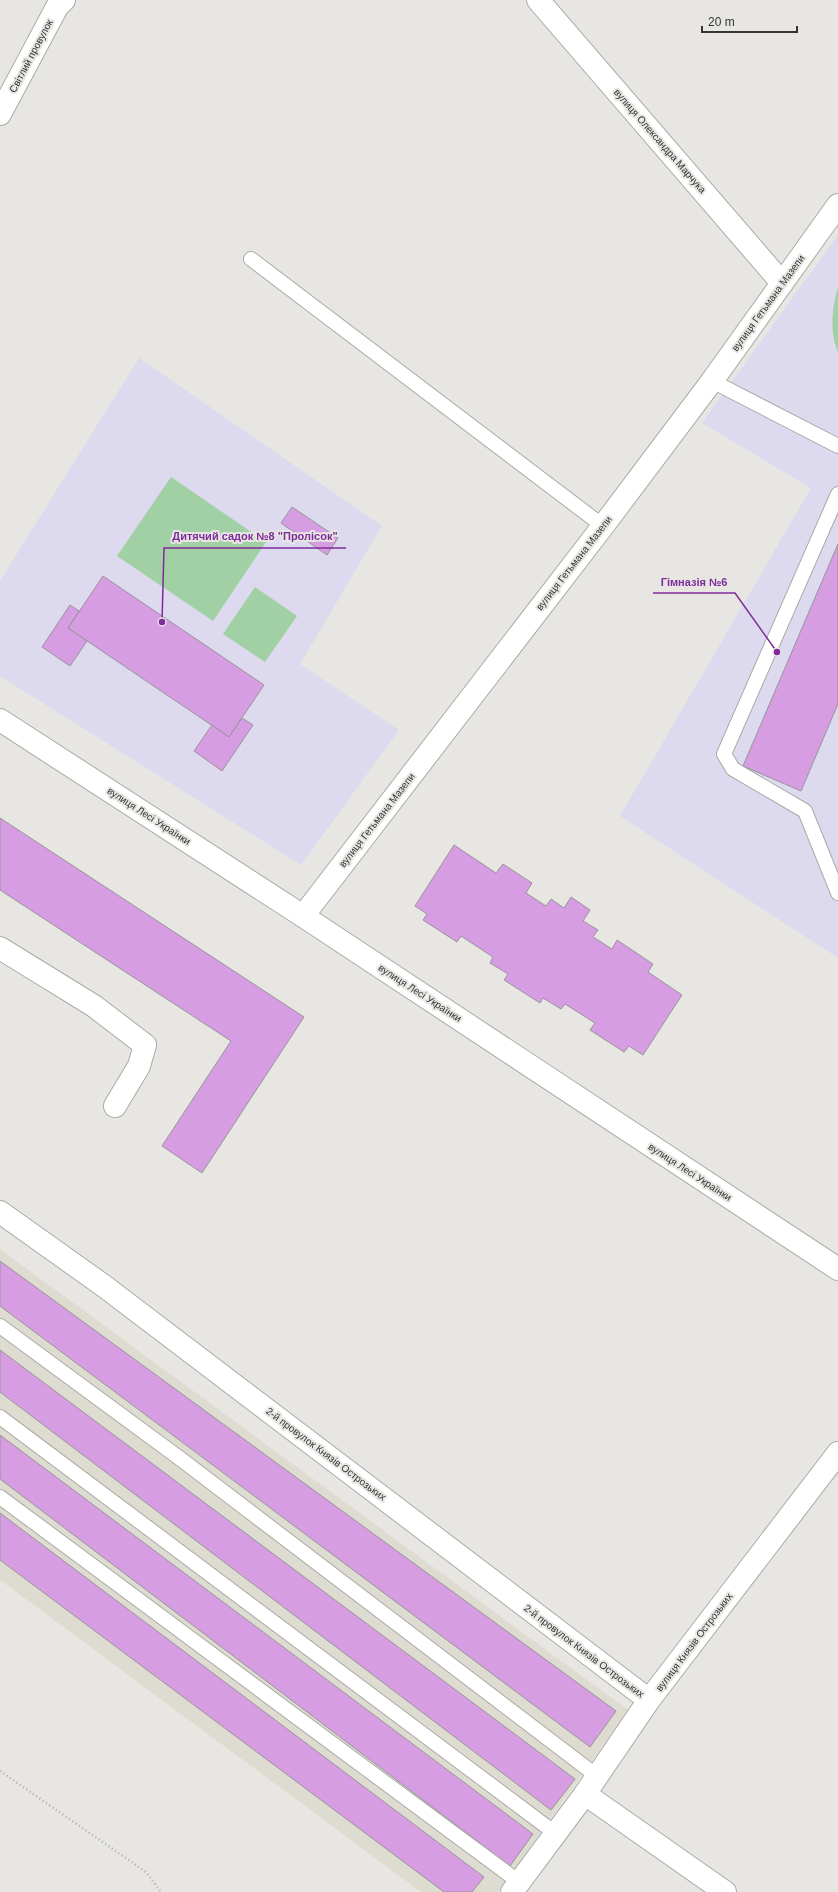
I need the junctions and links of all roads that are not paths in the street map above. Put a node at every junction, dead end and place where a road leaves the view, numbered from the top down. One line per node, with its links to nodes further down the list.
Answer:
1 (538, 0): 6 (street, вулиця Олександра Марчука)
2 (57, 2): 3 (street, Світлий провулок)
3 (0, 114)
4 (838, 205): 6 (street, вулиця Гетьмана Мазепи)
5 (251, 259): 10 (lane)
6 (782, 283): 7 (street, вулиця Гетьмана Мазепи)
7 (712, 382): 8 (lane); 10 (street, вулиця Гетьмана Мазепи)
8 (838, 446)
9 (838, 494): 12 (lane)
10 (603, 526): 13 (street, вулиця Гетьмана Мазепи)
11 (0, 720): 13 (street, вулиця Лесі Українки)
12 (838, 892)
13 (303, 916): 17 (street, вулиця Лесі Українки)
14 (0, 948): 15 (street)
15 (115, 1106)
16 (0, 1212): 22 (street, 2-й провулок Князів Острозьких)
17 (838, 1269)
18 (0, 1326): 23 (lane)
19 (0, 1417): 25 (lane)
20 (838, 1453): 22 (street, вулиця Князів Острозьких)
21 (0, 1497): 26 (lane)
22 (649, 1700): 23 (street, вулиця Князів Острозьких)
23 (597, 1776): 24 (street, вулиця Князів Острозьких)
24 (585, 1794): 25 (street, вулиця Князів Острозьких); 27 (street)
25 (555, 1833): 26 (street, вулиця Князів Острозьких)
26 (515, 1887)
27 (725, 1892)

